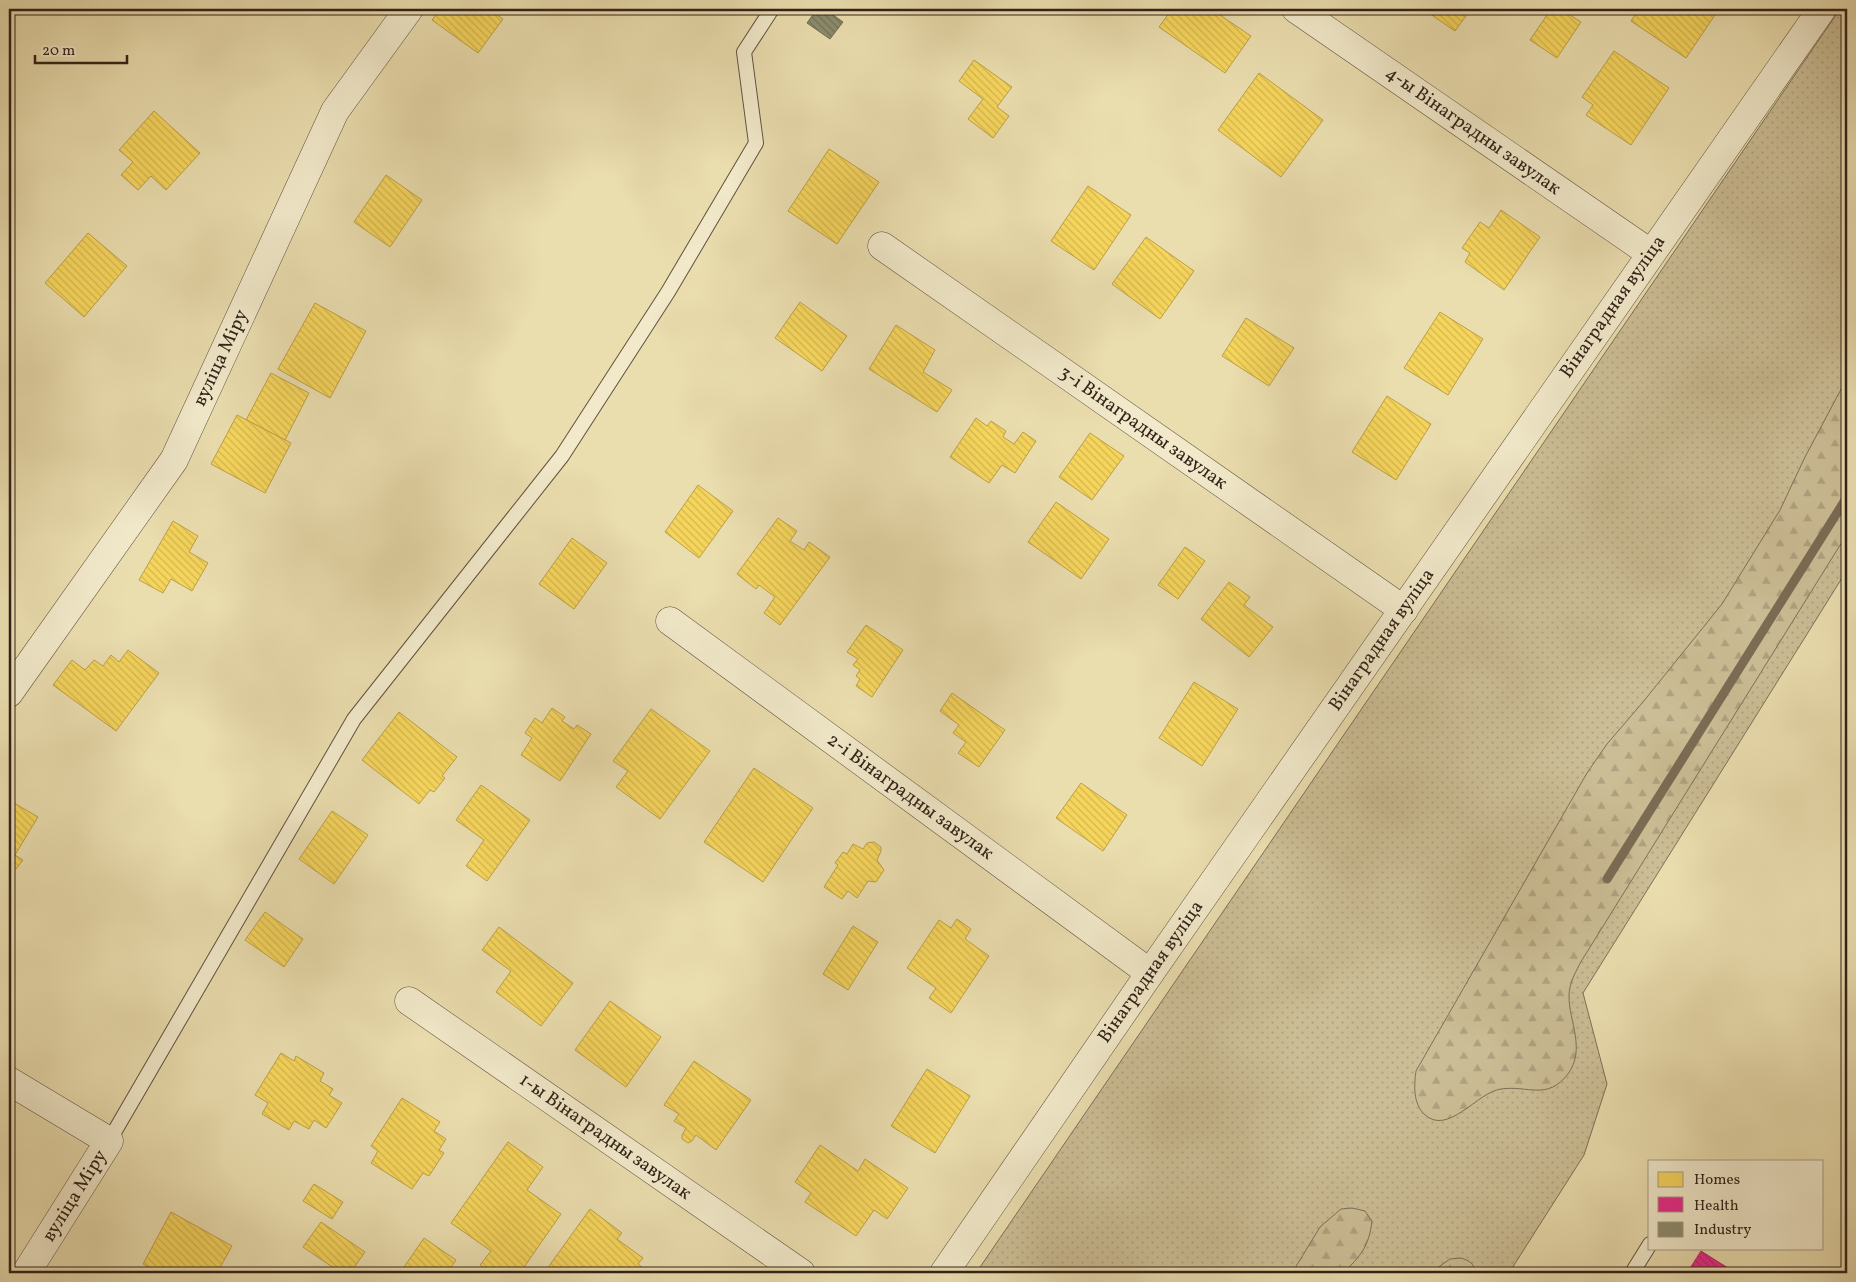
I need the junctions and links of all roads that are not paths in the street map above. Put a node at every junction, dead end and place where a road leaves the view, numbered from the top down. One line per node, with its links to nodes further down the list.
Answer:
1 (409, 9): 9 (street, вуліца Міру)
2 (772, 9): 13 (lane)
3 (1296, 9): 6 (street, 4-ы Вінаградны завулак)
4 (1822, 9): 6 (street, Вінаградная вуліца)
5 (882, 246): 7 (street, 3-і Вінаградны завулак)
6 (1650, 253): 7 (street, Вінаградная вуліца)
7 (1404, 610): 10 (street, Вінаградная вуліца)
8 (670, 621): 10 (street, 2-і Вінаградны завулак)
9 (9, 693)
10 (1150, 973): 17 (street, Вінаградная вуліца)
11 (410, 1001): 16 (street, 1-ы Вінаградны завулак)
12 (9, 1081): 13 (street, вуліца Міру)
13 (110, 1141): 15 (street, вуліца Міру)
14 (1648, 1247): 18 (lane)
15 (26, 1273)
16 (801, 1273)
17 (944, 1273)
18 (1632, 1273)

